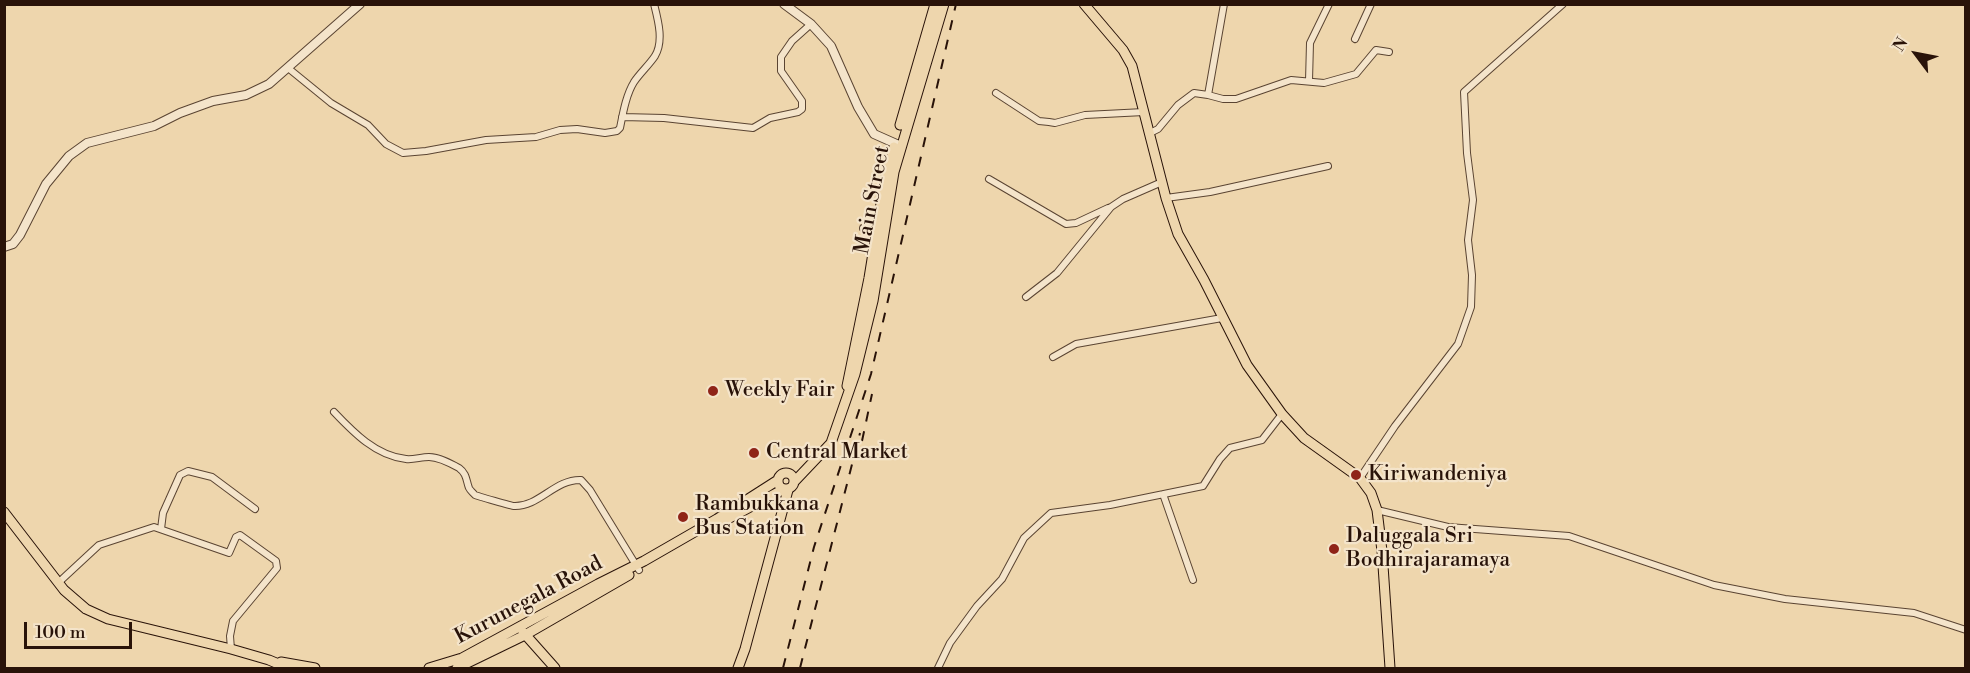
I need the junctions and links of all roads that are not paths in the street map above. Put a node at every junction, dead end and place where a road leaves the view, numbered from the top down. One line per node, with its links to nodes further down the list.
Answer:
1 (360, 4): 14 (street)
2 (654, 4): 19 (street)
3 (784, 4): 11 (street)
4 (935, 4): 21 (main road, Main Street)
5 (944, 4): 21 (main road, Main Street)
6 (1084, 4): 18 (main road)
7 (1224, 4): 17 (street)
8 (1329, 4): 15 (street)
9 (1371, 4): 12 (street)
10 (1563, 4): 38 (street)
11 (811, 24): 19 (street); 21 (street)
12 (1355, 39)
13 (1389, 52): 15 (street)
14 (288, 68): 19 (street); 29 (street)
15 (1309, 81): 17 (street)
16 (996, 93): 18 (street)
17 (1208, 94): 20 (street)
18 (1144, 112): 20 (main road)
19 (622, 117)
20 (1150, 133): 24 (main road)
21 (898, 145): 28 (main road, Main Street); 33 (main road, Main Street)
22 (1328, 166): 25 (street)
23 (989, 178): 26 (street)
24 (1162, 182): 25 (main road); 26 (street)
25 (1166, 198): 31 (main road)
26 (1111, 207): 30 (street)
27 (863, 228): 28 (street)
28 (876, 230): 33 (main road, Main Street)
29 (4, 248)
30 (1026, 297)
31 (1222, 318): 32 (street); 35 (main road)
32 (1053, 357)
33 (844, 404): 36 (main road, Main Street)
34 (334, 412): 46 (street)
35 (1282, 414): 38 (main road); 41 (street)
36 (812, 464): 37 (main road, Main Street); 40 (main road, Main Street)
37 (788, 473): 39 (main road); 40 (main road)
38 (1359, 478): 43 (main road)
39 (778, 480): 40 (main road); 46 (main road)
40 (789, 487): 46 (main road, Main Street); 58 (main road)
41 (1163, 494): 47 (street); 59 (street)
42 (255, 509): 45 (street)
43 (1377, 510): 49 (street); 60 (main road)
44 (4, 512): 48 (main road)
45 (160, 529): 48 (street); 51 (street)
46 (641, 566): 50 (main road, Kurunegala Road)
47 (1193, 580)
48 (58, 583): 51 (main road)
49 (1965, 630)
50 (522, 631): 53 (main road); 56 (main road, Kurunegala Road); 57 (main road, Kurunegala Road)
51 (231, 649): 52 (main road)
52 (269, 660): 54 (main road); 55 (main road)
53 (554, 668)
54 (288, 669)
55 (315, 669)
56 (429, 669)
57 (457, 669)
58 (738, 669)
59 (938, 669)
60 (1390, 669)

